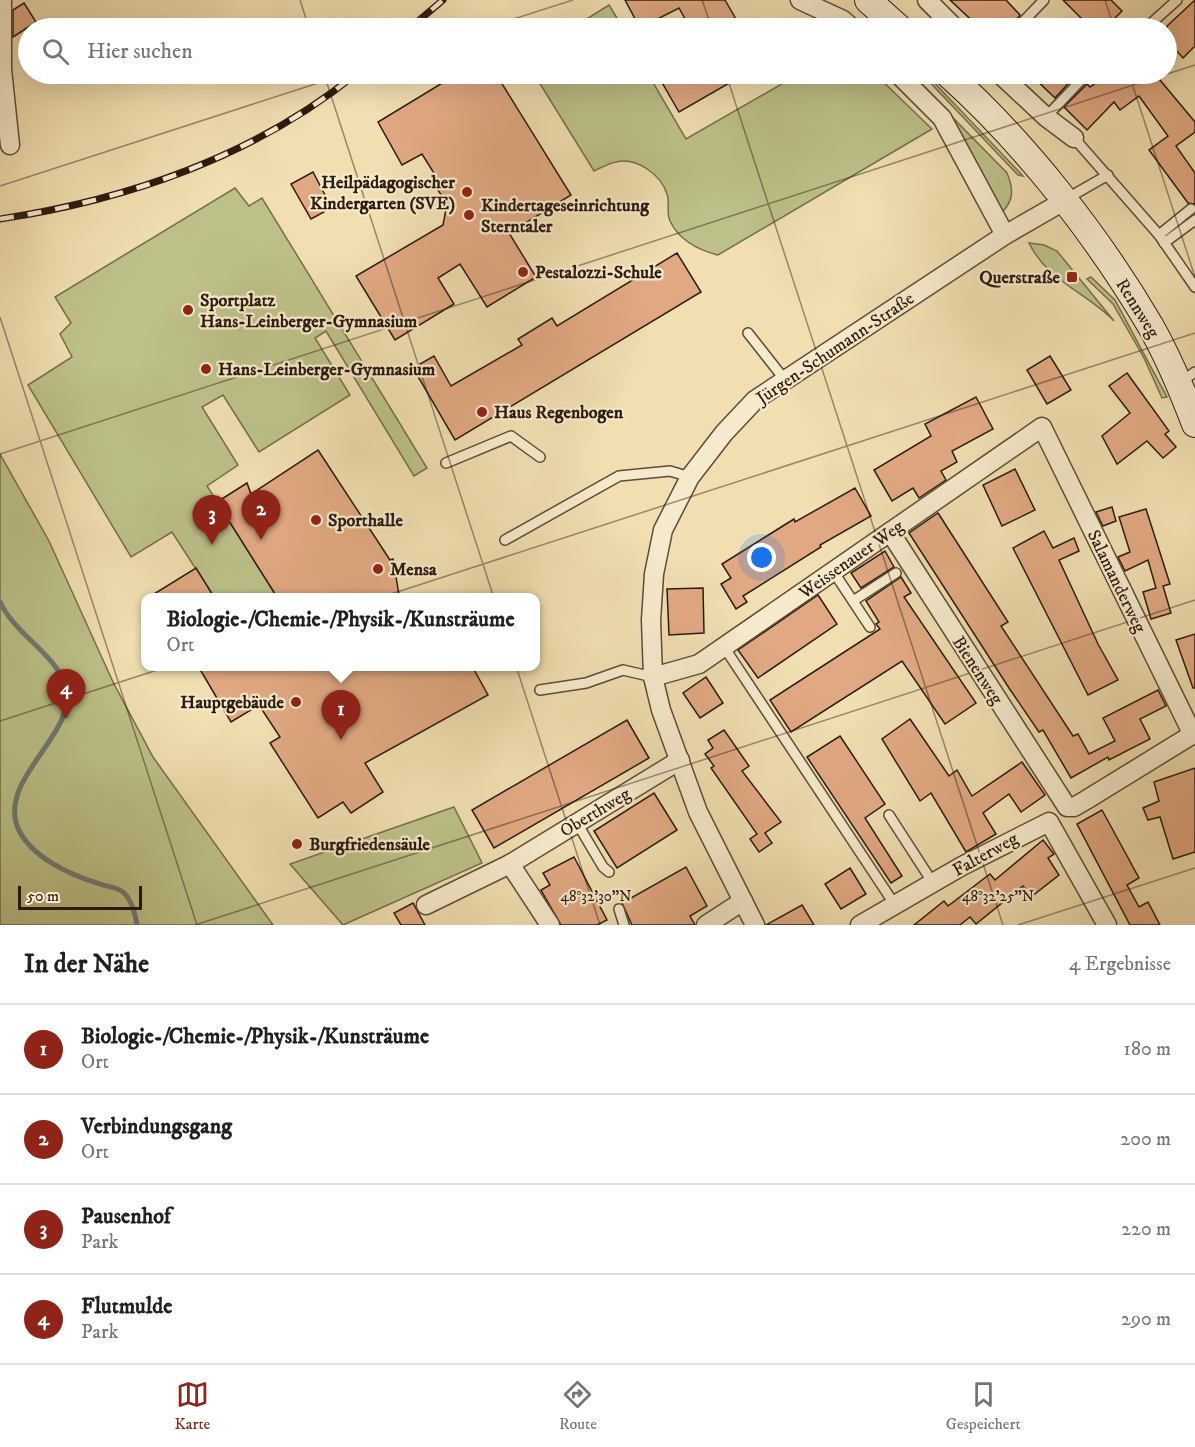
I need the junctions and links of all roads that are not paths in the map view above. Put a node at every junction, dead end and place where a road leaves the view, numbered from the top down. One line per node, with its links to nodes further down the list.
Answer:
1 (2, 0): 18 (street)
2 (800, 0): 7 (street)
3 (868, 0): 8 (main road)
4 (927, 0): 9 (street)
5 (1044, 0): 10 (lane)
6 (1177, 0): 11 (lane)
7 (839, 18)
8 (887, 18)
9 (945, 18)
10 (1027, 18)
11 (1157, 18)
12 (908, 84): 23 (street)
13 (959, 84): 20 (main road, Rennweg)
14 (1011, 84): 16 (street)
15 (1077, 84): 16 (lane)
16 (1046, 117): 17 (street)
17 (1074, 138): 19 (lane)
18 (10, 145)
19 (1108, 175): 20 (lane); 24 (lane)
20 (1064, 201): 23 (street, Jürgen-Schumann-Straße); 27 (main road, Rennweg)
21 (1191, 209): 24 (lane)
22 (1195, 220): 24 (lane)
23 (1005, 236): 28 (street, Jürgen-Schumann-Straße)
24 (1161, 239): 25 (lane)
25 (1195, 287)
26 (748, 333): 28 (lane)
27 (1187, 378): 29 (main road, Rennweg)
28 (785, 380): 33 (street, Jürgen-Schumann-Straße)
29 (1195, 424)
30 (1042, 427): 34 (street, Weissenauer Weg); 43 (street, Salamanderweg)
31 (540, 457): 32 (lane)
32 (446, 463)
33 (690, 477): 35 (lane); 41 (street, Jürgen-Schumann-Straße)
34 (890, 532): 36 (street, Weissenauer Weg); 43 (street, Bienenweg)
35 (505, 540)
36 (833, 571): 38 (lane); 40 (street, Weissenauer Weg)
37 (896, 573): 38 (lane)
38 (853, 601): 39 (lane)
39 (870, 627)
40 (724, 647): 41 (street, Weissenauer Weg); 52 (lane)
41 (652, 677): 42 (lane); 44 (street, Jürgen-Schumann-Straße)
42 (540, 690)
43 (1194, 734)
44 (680, 760): 46 (street, Oberthweg); 50 (street, Jürgen-Schumann-Straße)
45 (889, 815): 49 (lane)
46 (577, 823): 47 (street, Oberthweg); 48 (lane)
47 (510, 864): 51 (street, Oberthweg); 54 (street)
48 (609, 872)
49 (933, 883): 52 (street, Falterweg); 59 (street, Falterweg)
50 (743, 901): 56 (street); 57 (street, Jürgen-Schumann-Straße)
51 (426, 905)
52 (895, 905): 58 (street, Falterweg)
53 (619, 909): 55 (lane)
54 (550, 925)
55 (624, 925)
56 (706, 925)
57 (755, 925)
58 (860, 925)
59 (1107, 925)

